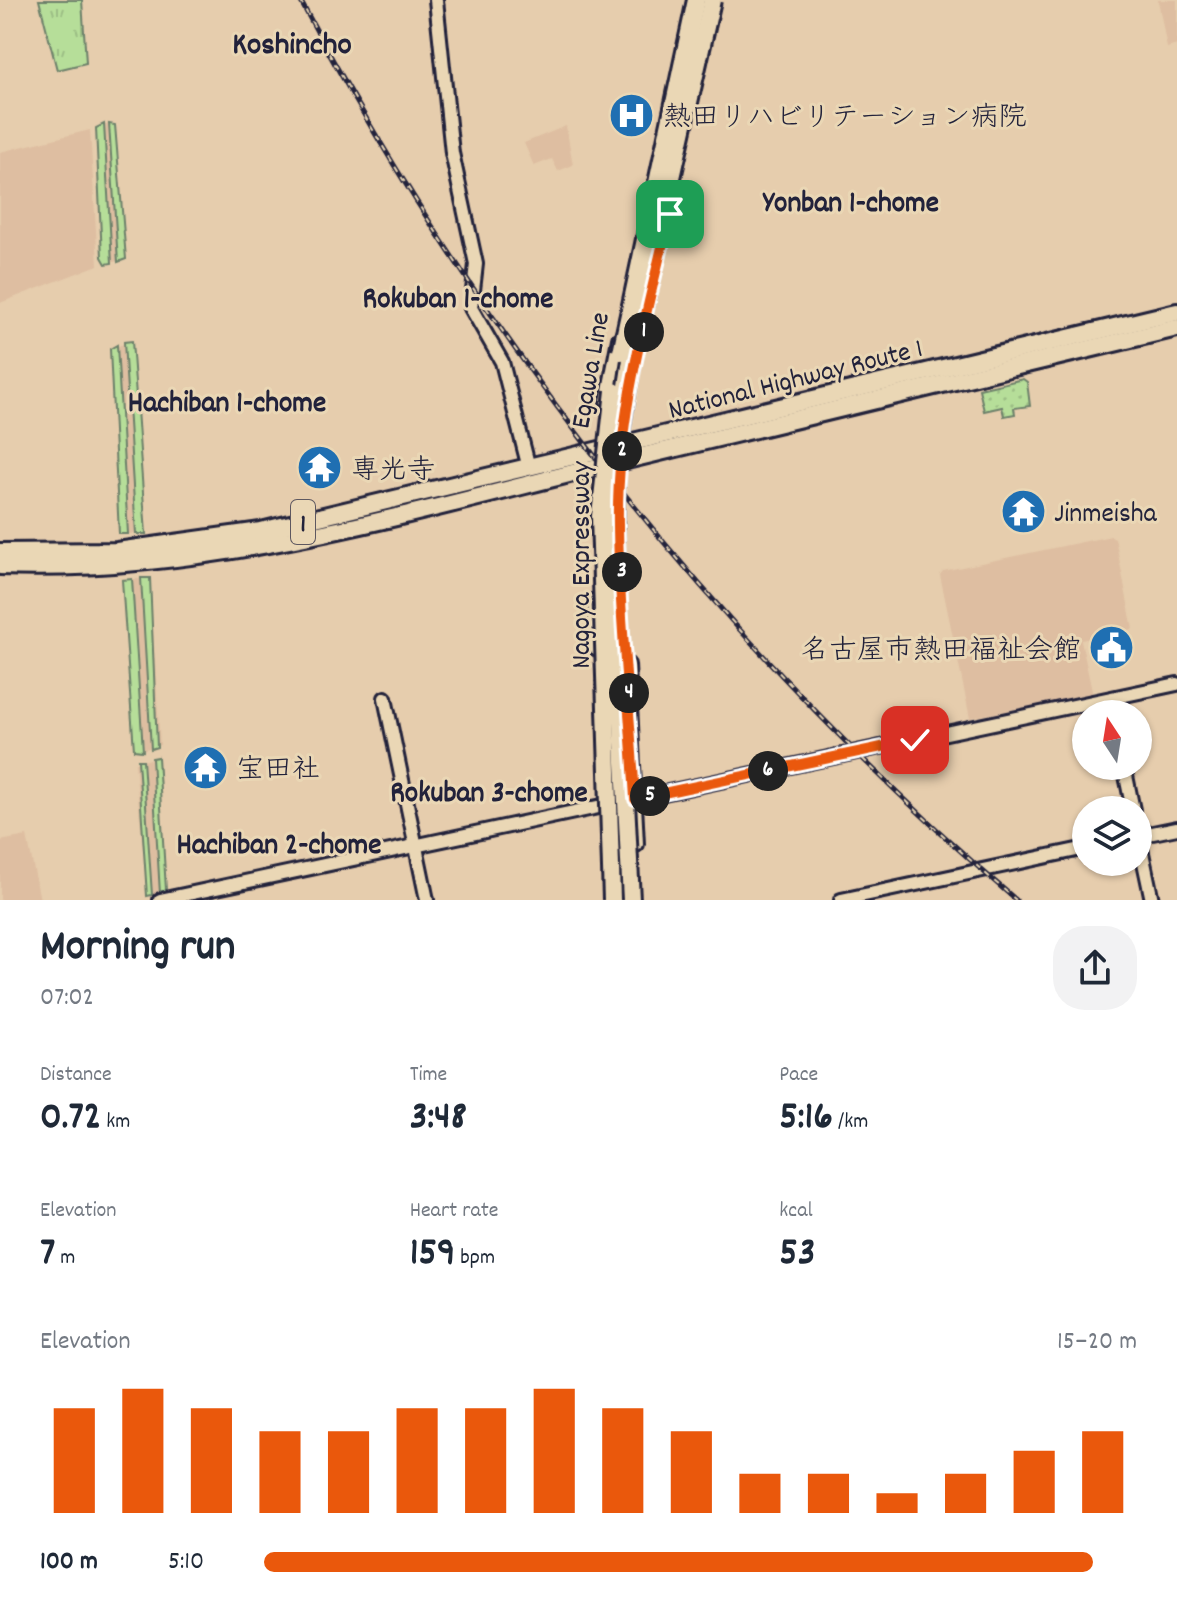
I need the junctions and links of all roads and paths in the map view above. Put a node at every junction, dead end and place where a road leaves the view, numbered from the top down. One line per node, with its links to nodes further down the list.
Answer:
1 (436, 0): 10 (street)
2 (698, 0): 4 (highway); 5 (highway); 27 (highway, Nagoya Expressway, bridge)
3 (715, 0): 5 (main road, Egawa Line); 29 (highway, Nagoya Expressway, bridge)
4 (683, 34): 9 (main road, Egawa Line)
5 (654, 281): 8 (main road, Egawa Line)
6 (1177, 312): 8 (highway, National Highway Route 1 / 1)
7 (1177, 328): 8 (highway, National Highway Route 1 / 1)
8 (622, 454): 9 (highway, National Highway Route 1 / 1); 13 (main road, Egawa Line)
9 (599, 459): 10 (highway, National Highway Route 1 / 1); 12 (highway, National Highway Route 1 / 1); 18 (main road, Egawa Line)
10 (529, 468): 11 (highway, National Highway Route 1 / 1)
11 (0, 552)
12 (0, 566)
13 (622, 574): 17 (main road, Egawa Line); 28 (highway)
14 (1177, 684): 16 (street)
15 (385, 698): 21 (street)
16 (1109, 699): 17 (street)
17 (635, 799): 18 (street); 29 (main road, Egawa Line)
18 (602, 807): 21 (street); 26 (main road, Egawa Line)
19 (1177, 828): 20 (street)
20 (1152, 833)
21 (416, 846): 24 (street); 25 (street)
22 (1072, 851): 30 (street)
23 (1147, 876): 31 (street)
24 (160, 900)
25 (427, 900)
26 (605, 900)
27 (612, 900)
28 (621, 900)
29 (634, 900)
30 (841, 900)
31 (1152, 900)

